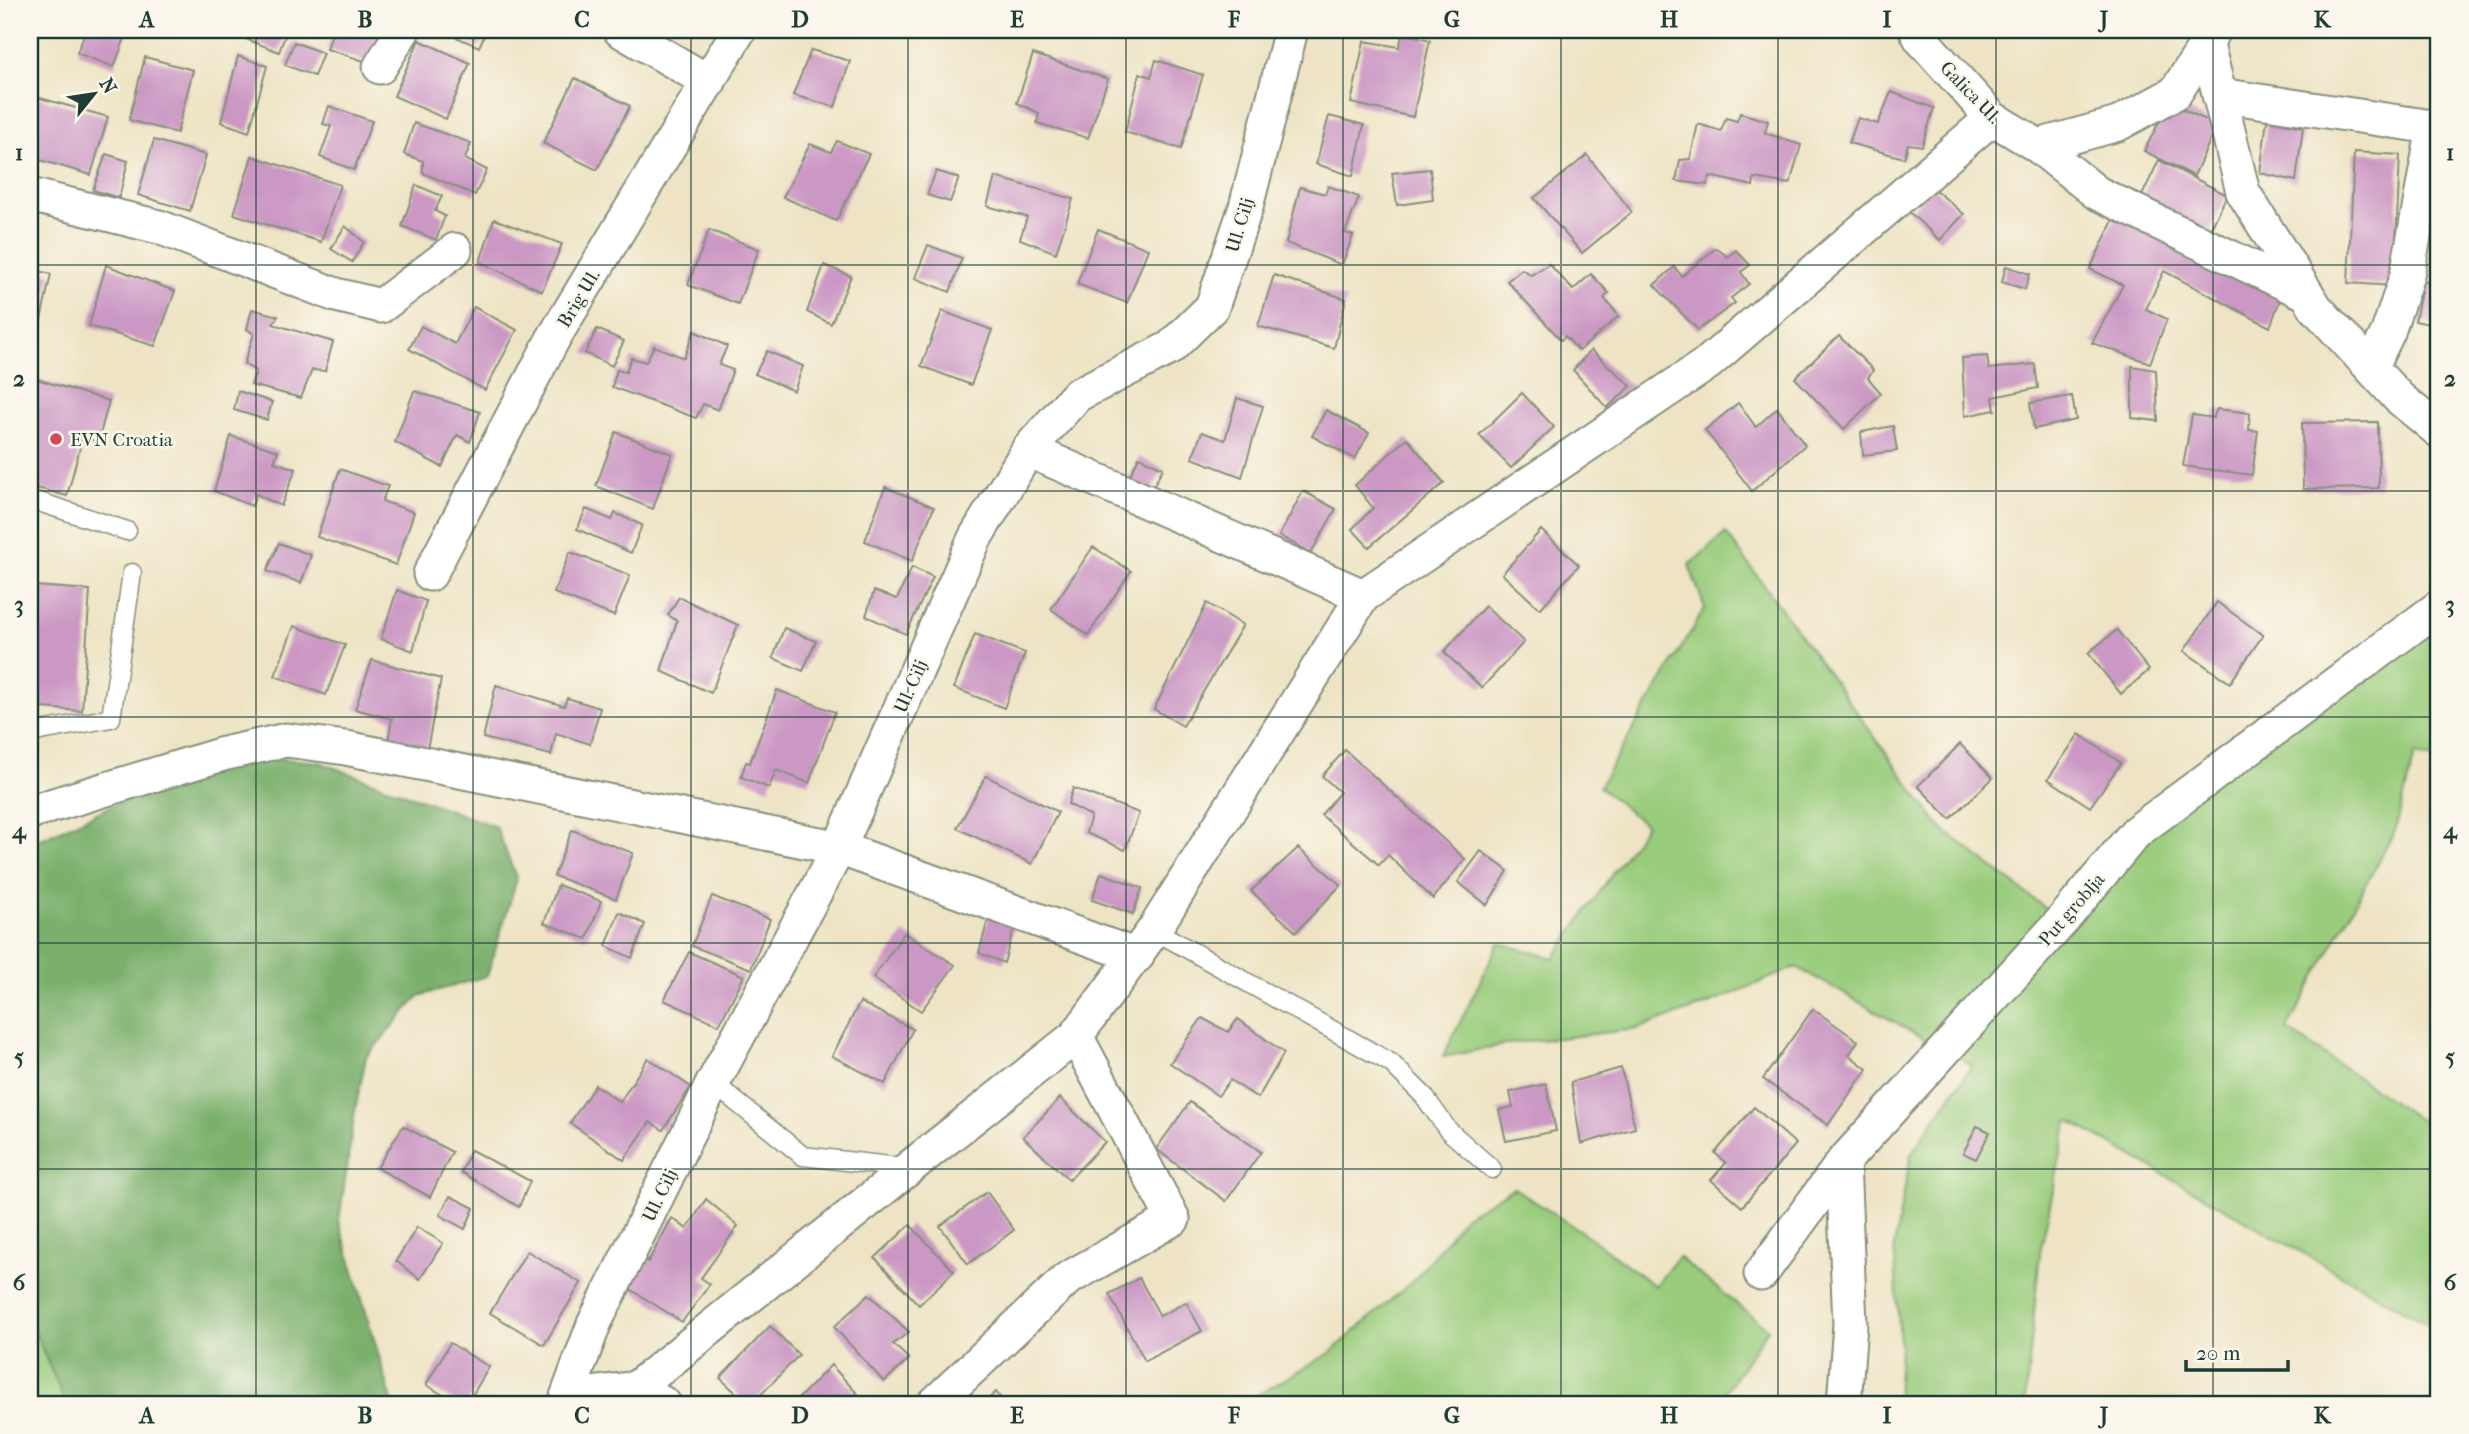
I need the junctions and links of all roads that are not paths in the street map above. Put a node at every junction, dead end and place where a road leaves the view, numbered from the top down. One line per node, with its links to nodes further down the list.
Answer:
1 (403, 30): 7 (street)
2 (620, 30): 8 (street)
3 (740, 30): 8 (street, Brig Ul.)
4 (1291, 30): 18 (street, Ul. Cilj)
5 (1916, 30): 10 (street, Galica Ul.)
6 (2210, 37): 9 (street); 12 (street)
7 (380, 67)
8 (709, 82): 22 (street, Brig Ul.)
9 (2219, 95): 11 (street); 15 (street)
10 (1992, 118): 12 (street, Galica Ul.); 23 (street)
11 (2437, 127): 16 (street)
12 (2038, 146): 15 (street, Galica Ul.)
13 (30, 195): 14 (street)
14 (455, 250)
15 (2308, 295): 16 (street)
16 (2371, 368): 17 (street)
17 (2439, 431)
18 (1028, 450): 23 (street); 27 (street, Ul. Cilj)
19 (30, 499): 20 (lane)
20 (127, 531)
21 (131, 573): 25 (lane)
22 (430, 574)
23 (1363, 596): 28 (street)
24 (2439, 607): 31 (street, Put groblja)
25 (30, 733)
26 (30, 812): 27 (street)
27 (839, 848): 28 (street); 30 (street, Ul. Cilj)
28 (1145, 943): 29 (street); 33 (lane)
29 (1076, 1036): 32 (street); 36 (street)
30 (713, 1083): 32 (lane); 35 (street, Ul. Cilj)
31 (1843, 1162): 34 (street, Put groblja); 37 (street)
32 (909, 1168): 35 (street)
33 (1492, 1169)
34 (1761, 1274)
35 (650, 1396)
36 (934, 1404)
37 (1844, 1404)

